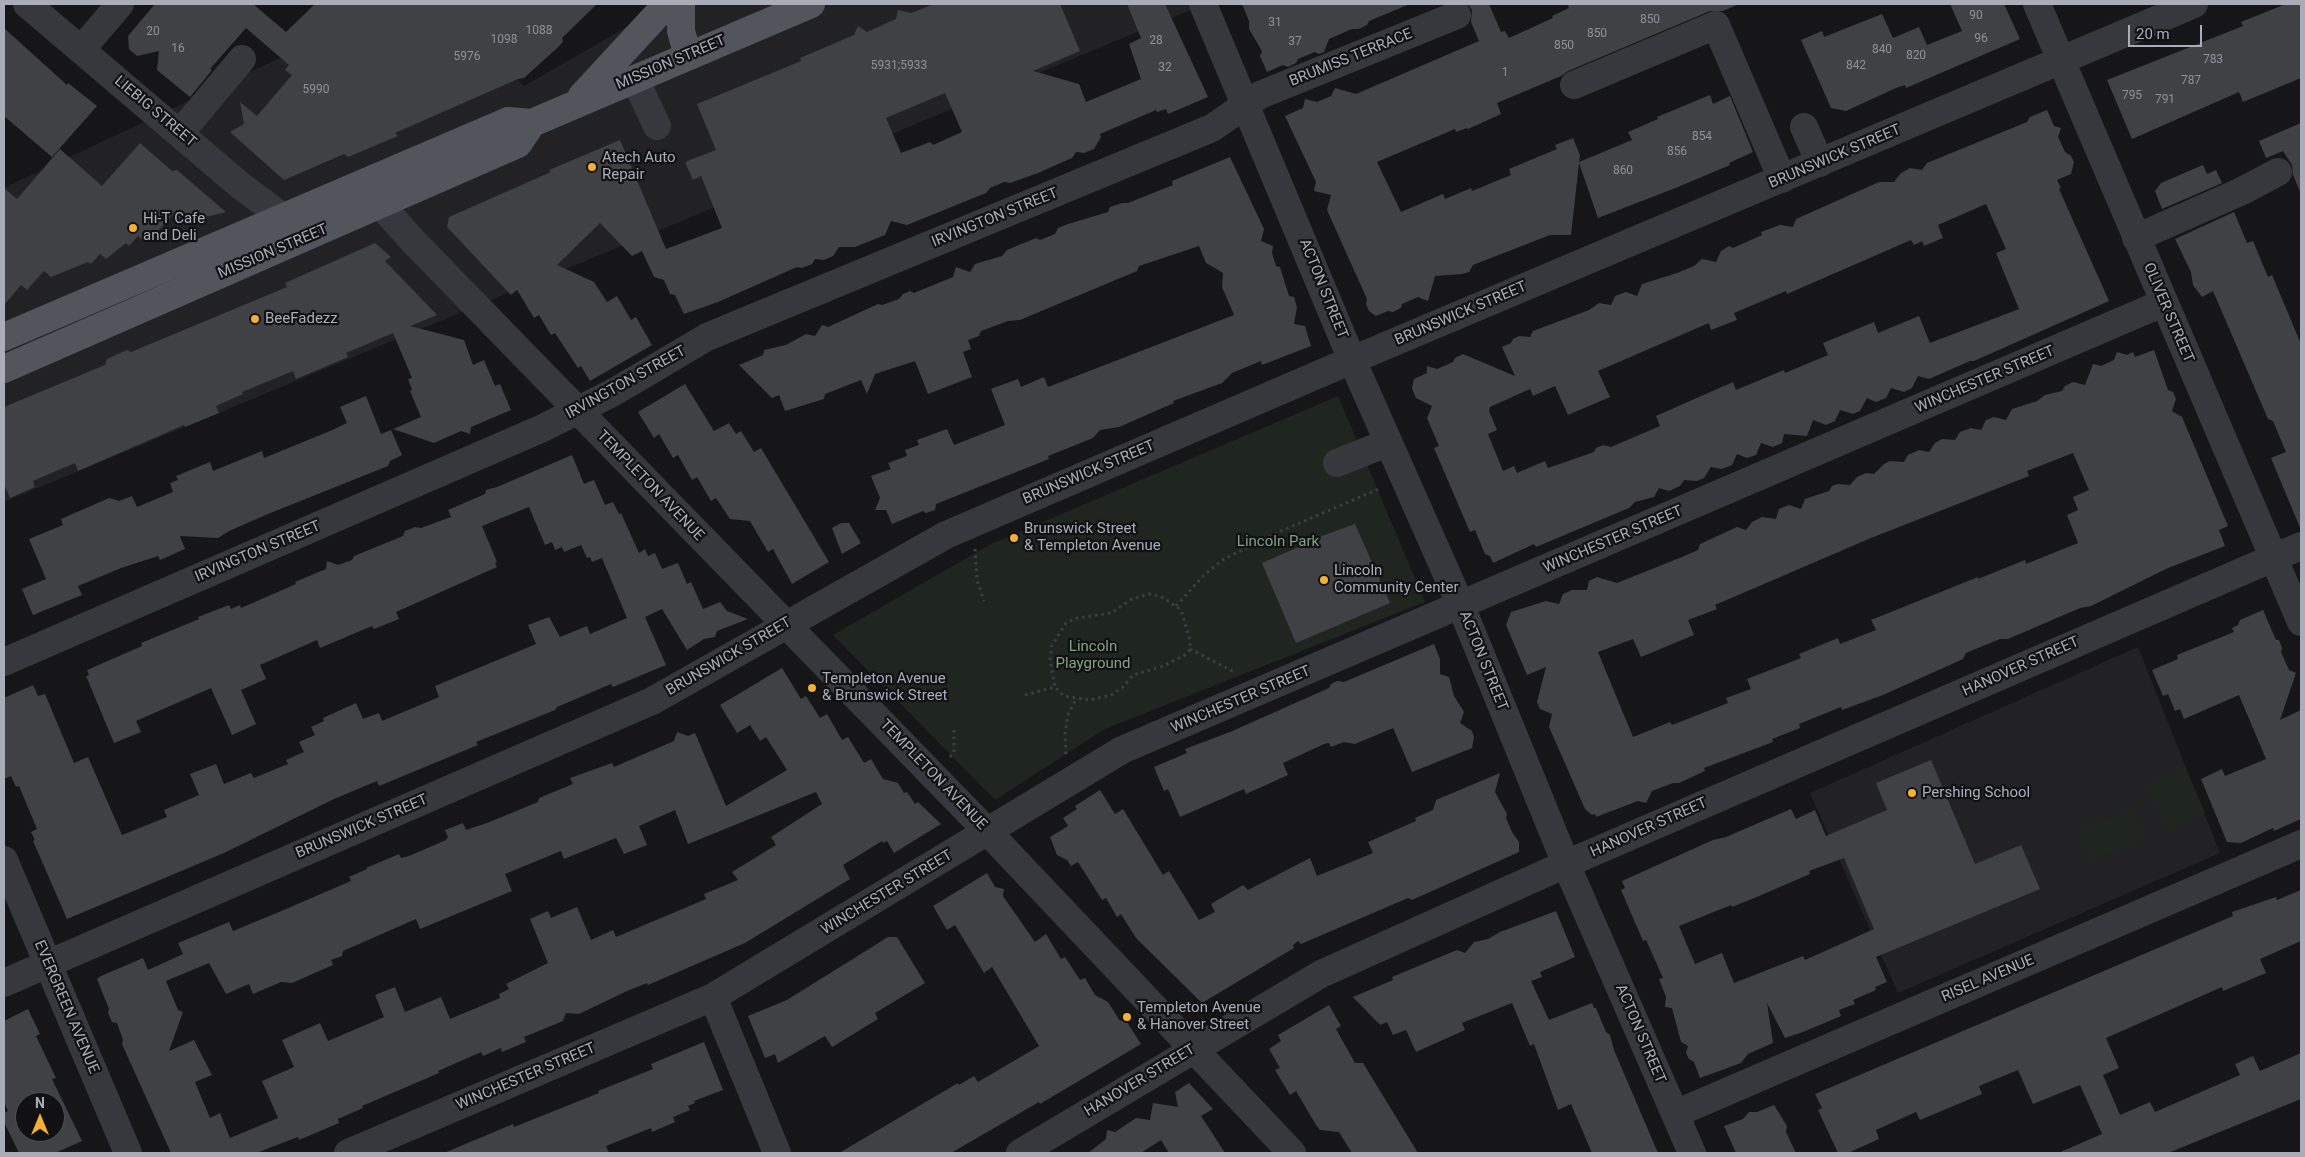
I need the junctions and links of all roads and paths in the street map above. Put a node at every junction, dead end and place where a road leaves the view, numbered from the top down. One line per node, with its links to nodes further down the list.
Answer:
1 (27, 4): 10 (street, LIEBIG STREET)
2 (120, 4): 10 (street)
3 (667, 4): 17 (main road)
4 (681, 4): 11 (main road)
5 (811, 4): 11 (main road, MISSION STREET)
6 (1203, 4): 16 (street, ACTON STREET)
7 (2037, 4): 13 (street, OLIVER STREET)
8 (2194, 4): 13 (street, BRUNSWICK STREET)
9 (1457, 14): 16 (street, BRUMISS TERRACE)
10 (81, 50): 21 (street, LIEBIG STREET)
11 (688, 56): 14 (main road, MISSION STREET)
12 (242, 59): 21 (street)
13 (2060, 61): 22 (street, BRUNSWICK STREET); 28 (street, OLIVER STREET)
14 (635, 79): 17 (main road, MISSION STREET); 19 (street)
15 (1574, 85): 24 (street)
16 (1246, 103): 31 (street, ACTON STREET); 33 (street, IRVINGTON STREET)
17 (575, 104): 18 (main road, MISSION STREET)
18 (532, 122): 25 (main road, MISSION STREET); 26 (main road, MISSION STREET)
19 (657, 126)
20 (1804, 127): 22 (street)
21 (180, 133): 27 (street, LIEBIG STREET)
22 (1820, 163): 24 (street, BRUNSWICK STREET)
23 (2278, 172): 28 (street)
24 (1782, 179): 31 (street, BRUNSWICK STREET)
25 (363, 185): 26 (street, TEMPLETON AVENUE); 27 (main road, MISSION STREET)
26 (382, 205): 32 (main road, MISSION STREET); 33 (street, TEMPLETON AVENUE)
27 (284, 218): 30 (main road, MISSION STREET)
28 (2136, 238): 29 (street, OLIVER STREET)
29 (2163, 303): 39 (street, OLIVER STREET); 42 (street, WINCHESTER STREET)
30 (4, 337)
31 (1352, 360): 34 (street, ACTON STREET); 37 (street, BRUNSWICK STREET)
32 (4, 369)
33 (577, 411): 44 (street, TEMPLETON AVENUE); 46 (street, IRVINGTON STREET)
34 (1387, 443): 35 (street); 36 (street, ACTON STREET)
35 (1337, 463)
36 (1404, 479): 41 (path); 42 (street, ACTON STREET)
37 (970, 524): 40 (path); 44 (street, BRUNSWICK STREET)
38 (2301, 546): 39 (street, HANOVER STREET)
39 (2274, 557): 43 (street, OLIVER STREET); 57 (street, HANOVER STREET)
40 (984, 601)
41 (1176, 606): 45 (path); 47 (path)
42 (1461, 606): 49 (street, WINCHESTER STREET); 57 (street, ACTON STREET)
43 (2301, 622)
44 (786, 624): 54 (street, TEMPLETON AVENUE); 58 (street, BRUNSWICK STREET)
45 (1190, 649): 49 (path); 50 (path)
46 (4, 662)
47 (1055, 686): 48 (path); 50 (path)
48 (1025, 695)
49 (1250, 697): 53 (street, WINCHESTER STREET)
50 (1076, 699): 53 (path)
51 (954, 726): 52 (path)
52 (954, 752)
53 (1076, 779): 54 (street, WINCHESTER STREET)
54 (989, 833): 60 (street, WINCHESTER STREET); 61 (street, TEMPLETON AVENUE)
55 (2301, 844): 62 (street, RISEL AVENUE)
56 (4, 860): 58 (street, EVERGREEN AVENUE)
57 (1566, 864): 61 (street, HANOVER STREET); 62 (street, ACTON STREET)
58 (47, 964): 59 (street, BRUNSWICK STREET); 63 (street, EVERGREEN AVENUE)
59 (4, 983)
60 (713, 997): 64 (street, WINCHESTER STREET); 65 (street)
61 (1193, 1048): 66 (street, HANOVER STREET); 67 (street, TEMPLETON AVENUE)
62 (1675, 1114): 68 (street, ACTON STREET)
63 (128, 1153)
64 (348, 1153)
65 (777, 1153)
66 (1020, 1153)
67 (1292, 1153)
68 (1692, 1153)

